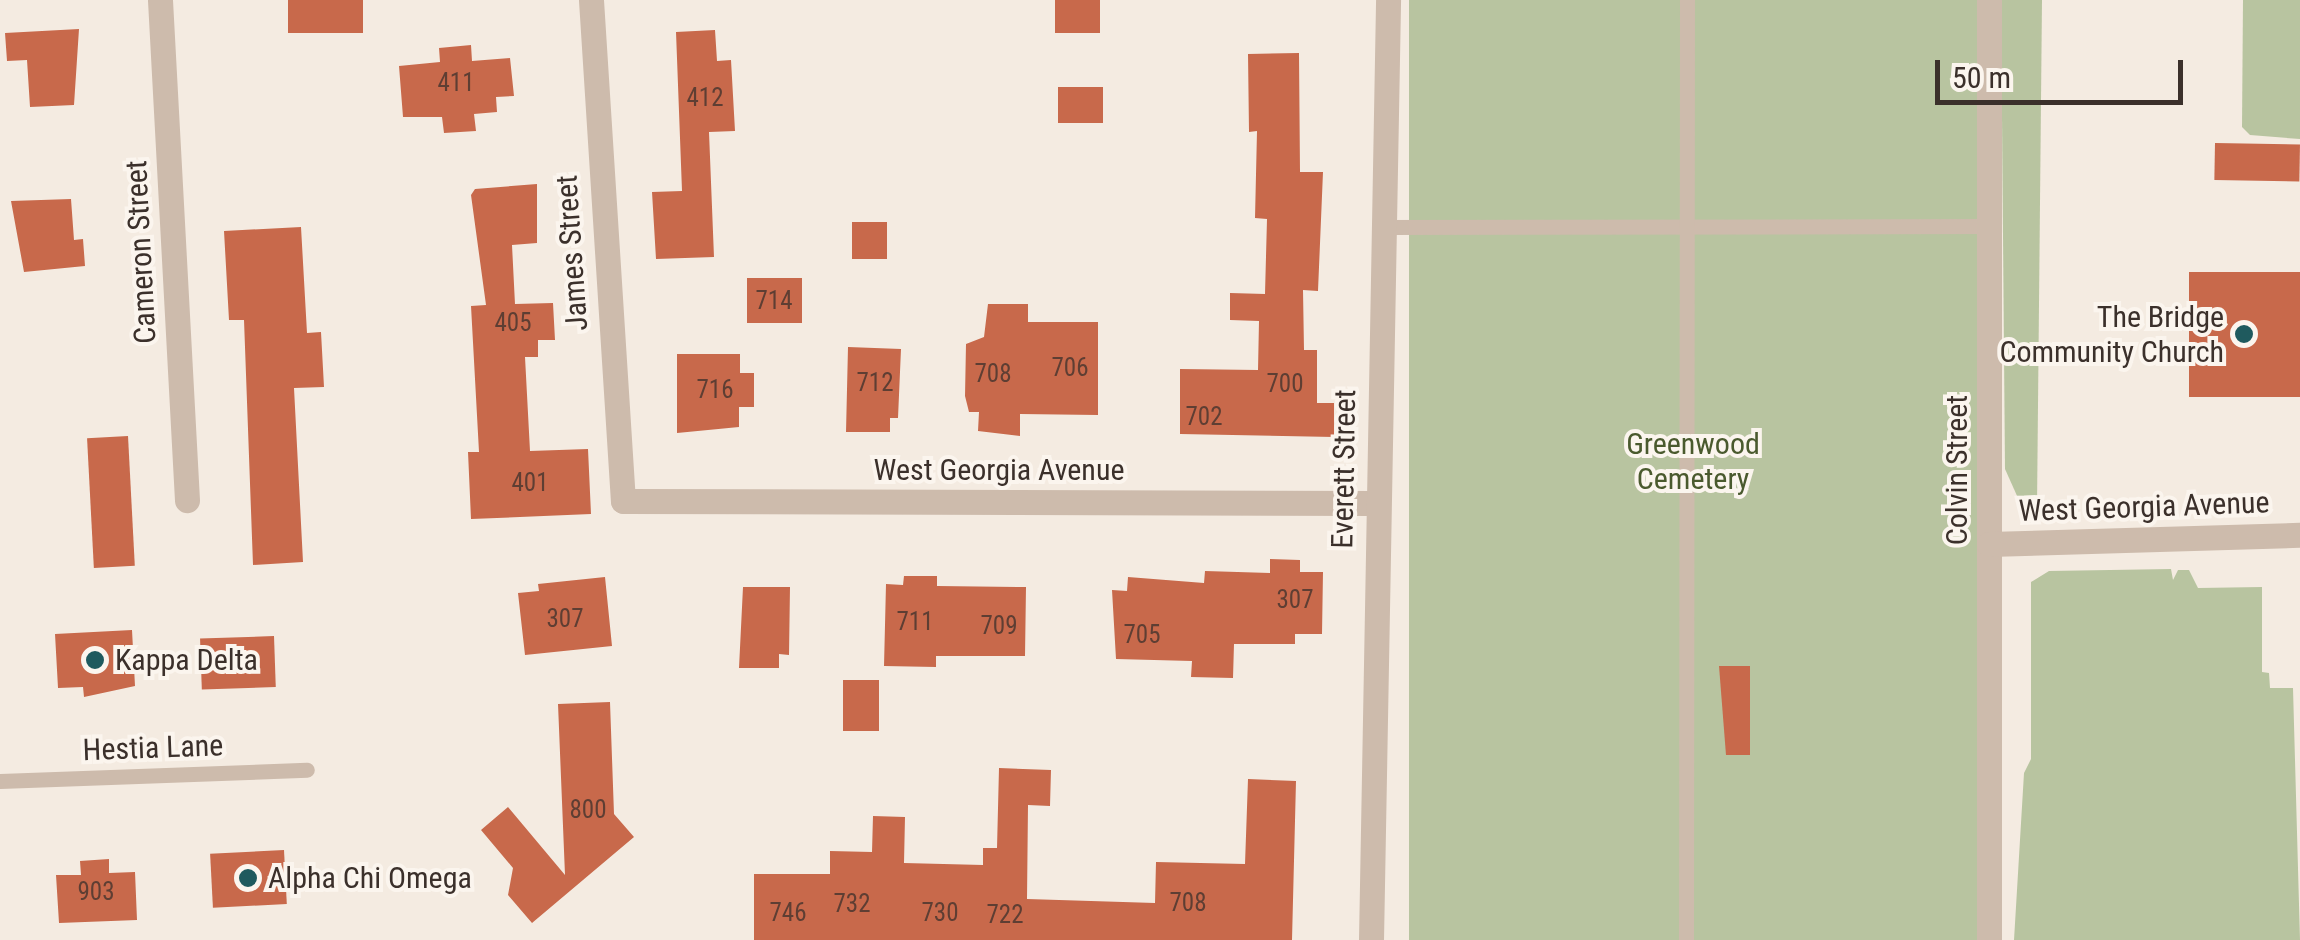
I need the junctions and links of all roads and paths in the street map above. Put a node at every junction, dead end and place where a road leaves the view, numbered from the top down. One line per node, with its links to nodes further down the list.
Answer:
1 (160, 0): 9 (street, Cameron Street)
2 (591, 0): 10 (street, James Street)
3 (1388, 0): 8 (street, Everett Street)
4 (1687, 0): 6 (lane)
5 (1989, 0): 7 (street, Colvin Street)
6 (1688, 224): 7 (lane); 8 (lane); 17 (lane)
7 (1990, 226): 13 (street, Colvin Street)
8 (1382, 227): 11 (street, Everett Street)
9 (187, 500)
10 (623, 501): 11 (street, West Georgia Avenue)
11 (1375, 503): 16 (street, Everett Street)
12 (2300, 535): 13 (street, West Georgia Avenue)
13 (1990, 544): 18 (street, Colvin Street)
14 (307, 770): 15 (lane, Hestia Lane)
15 (0, 781)
16 (1371, 940)
17 (1686, 940)
18 (1989, 940)

